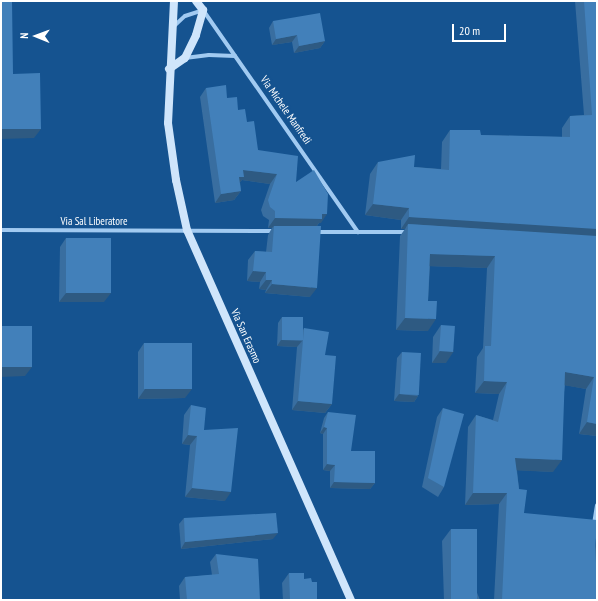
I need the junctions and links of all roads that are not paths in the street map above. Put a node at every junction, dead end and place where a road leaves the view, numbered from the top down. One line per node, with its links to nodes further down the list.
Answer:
1 (174, 1): 4 (main road, Via San Erasmo)
2 (196, 1): 3 (main road, Via Michele Manfredi)
3 (203, 10): 4 (street); 5 (street, Via Michele Manfredi); 6 (main road)
4 (172, 28): 7 (main road, Via San Erasmo)
5 (235, 56): 6 (street); 12 (street, Via Michele Manfredi)
6 (185, 58): 7 (main road)
7 (169, 69): 9 (main road, Via San Erasmo)
8 (1, 230): 9 (street, Via Sal Liberatore)
9 (187, 230): 10 (street, Via Sal Liberatore); 16 (main road, Via San Erasmo)
10 (280, 231)
11 (311, 232): 12 (street)
12 (358, 232): 13 (street)
13 (413, 233)
14 (597, 505): 15 (street)
15 (594, 531)
16 (351, 600)

